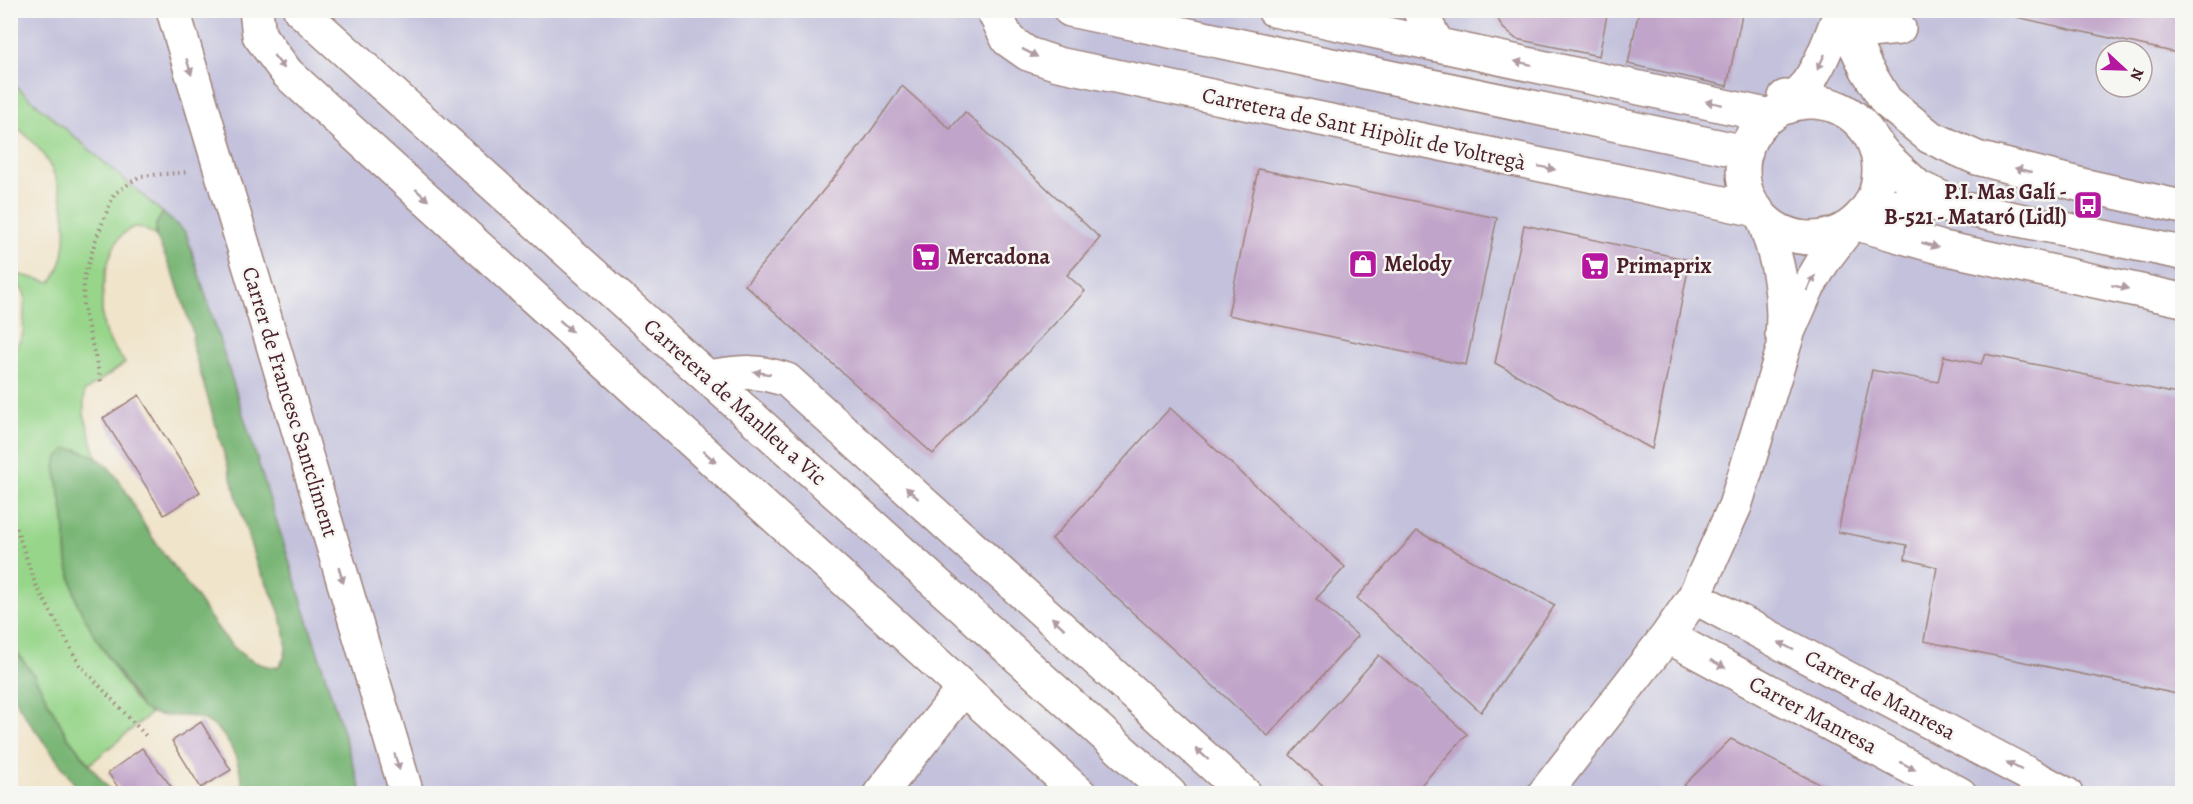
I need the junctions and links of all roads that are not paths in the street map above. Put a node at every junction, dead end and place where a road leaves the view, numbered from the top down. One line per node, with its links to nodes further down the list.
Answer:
1 (173, 10): 27 (street, Carrer de Francesc Santcliment, one-way to 27)
2 (256, 10): 26 (street, one-way to 26)
3 (300, 10): 23 (street, Carretera de Manlleu a Vic)
4 (993, 10): 18 (street, Carretera de Sant Hipòlit de Voltregà, one-way to 18)
5 (1070, 10): 14 (street)
6 (1274, 10): 11 (street)
7 (1419, 10): 11 (street)
8 (1445, 10): 11 (street)
9 (1847, 18): 10 (street); 12 (street, one-way to 12); 13 (street); 15 (street, one-way to 9)
10 (1899, 28)
11 (1438, 45): 12 (street, one-way to 11)
12 (1780, 103): 13 (street); 14 (street)
13 (1861, 127): 17 (street); 19 (street)
14 (1746, 152): 18 (street)
15 (2082, 185): 16 (street); 17 (street)
16 (2182, 207)
17 (1970, 210): 19 (street); 20 (street)
18 (1760, 214): 19 (street); 22 (street)
19 (1855, 222): 21 (street, one-way to 21); 22 (street, one-way to 19)
20 (2182, 253)
21 (2182, 300)
22 (1780, 356): 24 (street)
23 (707, 377): 30 (street, Carretera de Manlleu a Vic); 31 (street, one-way to 23)
24 (1694, 597): 25 (street); 34 (street, Carrer de Manresa, one-way to 24)
25 (1667, 636): 32 (street); 33 (street, Carrer Manresa, one-way to 33)
26 (964, 688): 28 (street); 29 (street)
27 (407, 794)
28 (880, 794)
29 (1080, 794)
30 (1170, 794)
31 (1245, 794)
32 (1544, 794)
33 (1960, 794)
34 (2066, 794)

